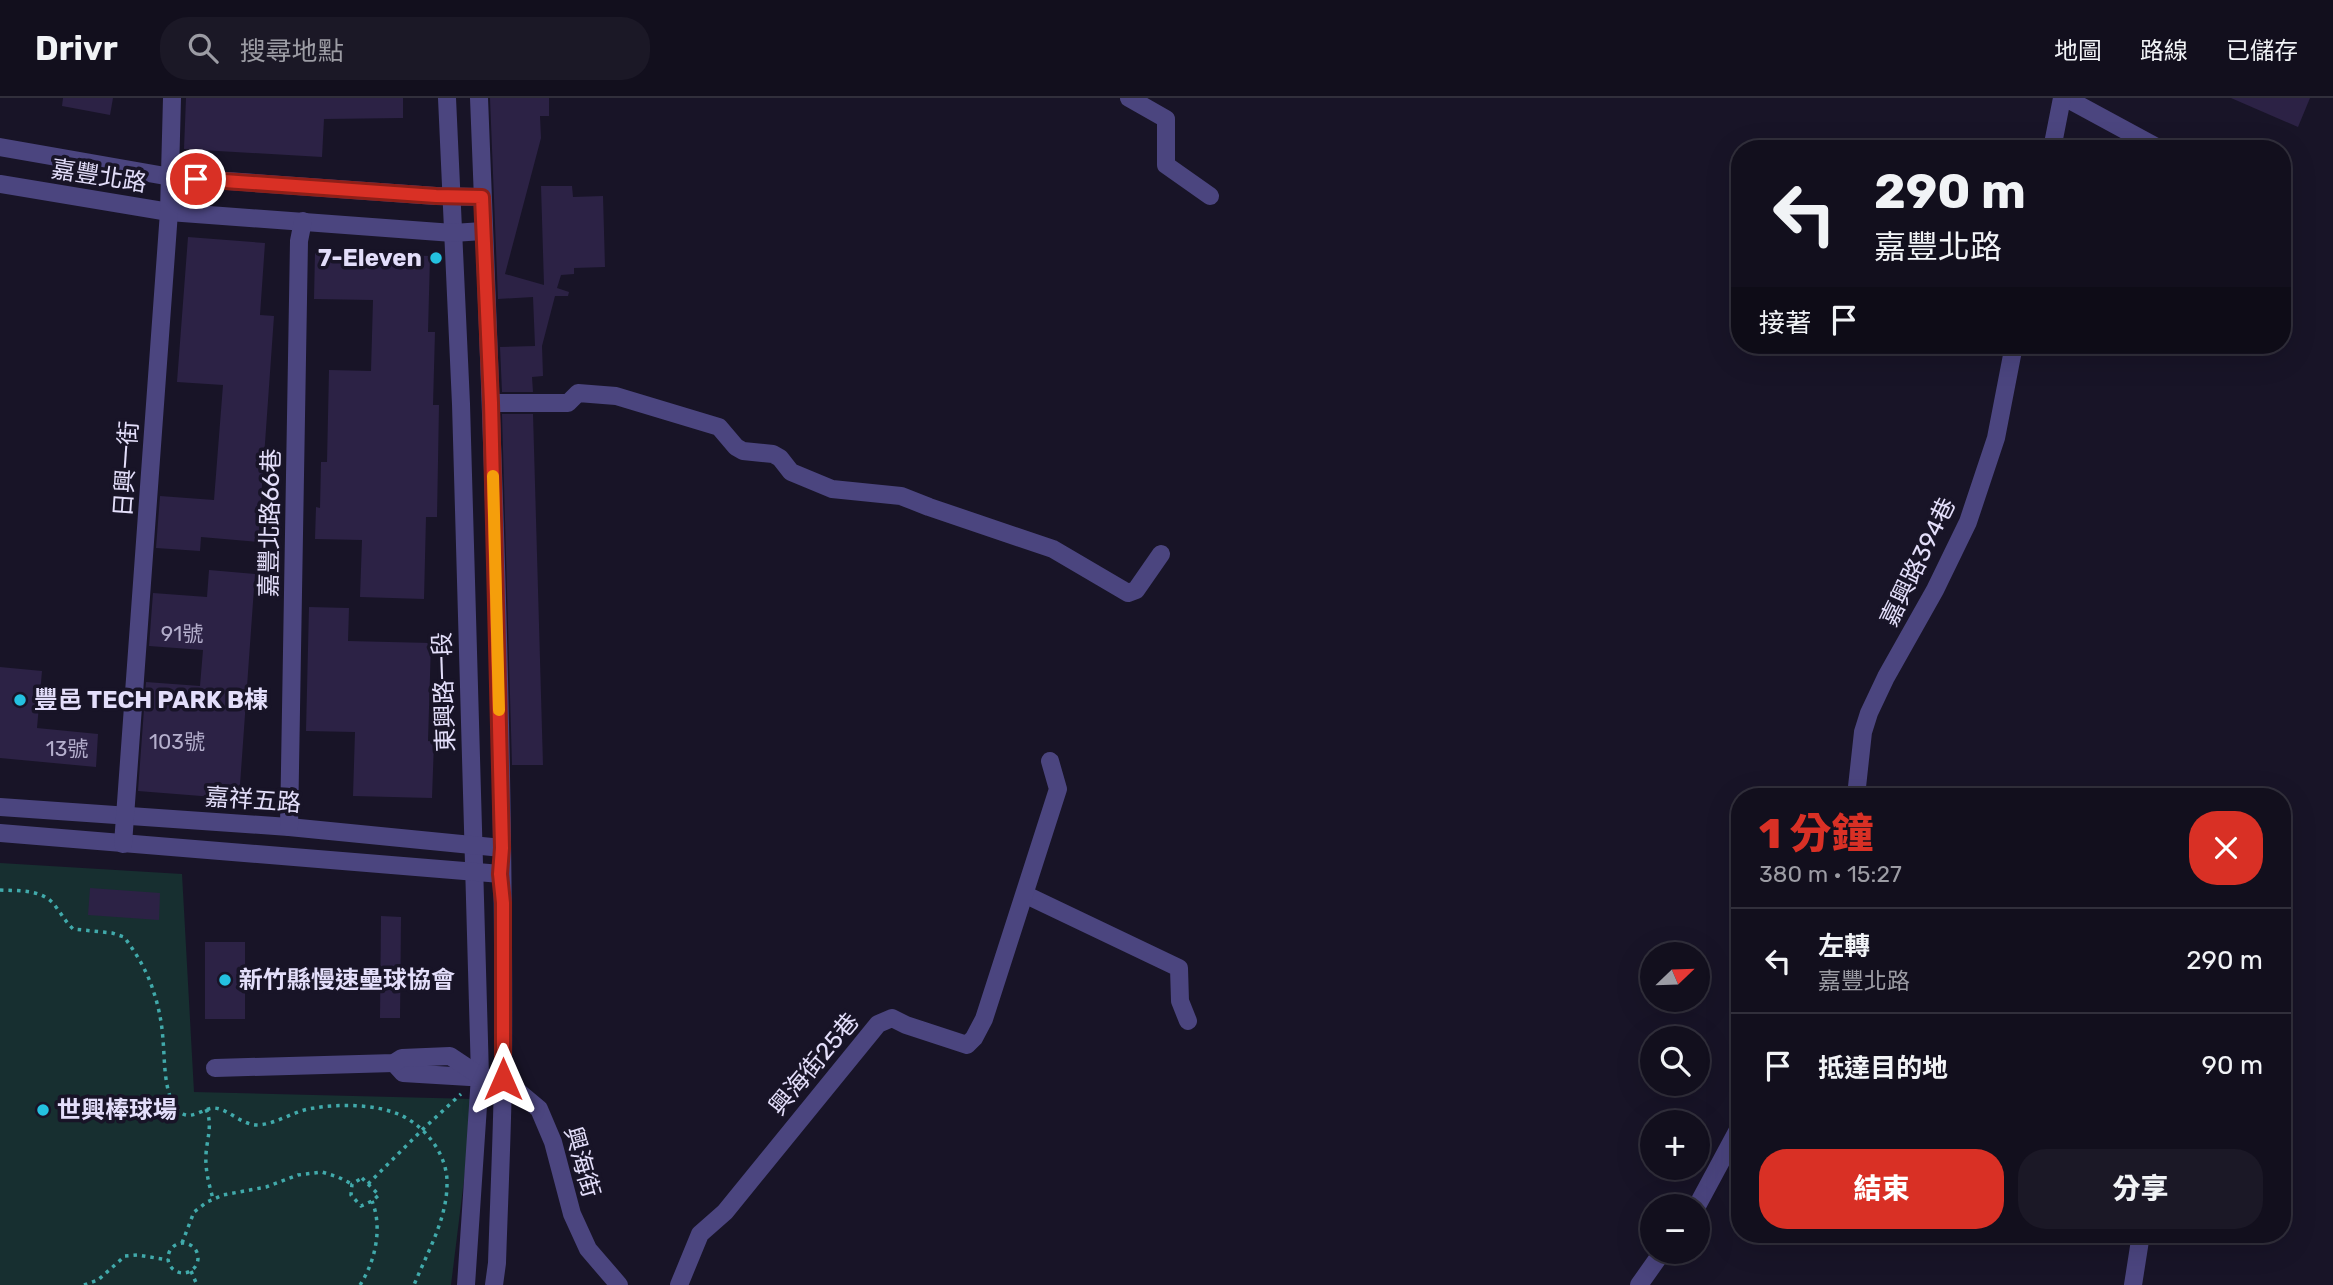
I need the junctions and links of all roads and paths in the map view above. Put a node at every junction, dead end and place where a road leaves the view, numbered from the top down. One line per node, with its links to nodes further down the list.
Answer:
1 (172, 98): 9 (street, 日興一街)
2 (447, 98): 11 (street, 東興路一段)
3 (479, 98): 12 (street)
4 (1129, 98): 13 (street)
5 (2064, 98): 6 (street); 7 (street)
6 (2054, 140)
7 (2143, 140)
8 (0, 147): 9 (street, 嘉豐北路)
9 (172, 177): 11 (street, 嘉豐北路); 14 (street, 日興一街)
10 (0, 184): 14 (street, 嘉豐北路)
11 (451, 196): 12 (street, 嘉豐北路); 17 (street, 東興路一段)
12 (482, 197): 16 (street)
13 (1210, 197)
14 (169, 212): 15 (street, 嘉豐北路); 24 (street, 日興一街)
15 (303, 221): 17 (street, 嘉豐北路); 25 (street, 嘉豐北路66巷)
16 (483, 231): 17 (street, 嘉豐北路); 19 (street)
17 (453, 233): 28 (street, 東興路一段)
18 (2012, 354): 22 (street, 嘉興路394巷)
19 (491, 403): 20 (street); 29 (street)
20 (1161, 554)
21 (1050, 761): 33 (street, 興海街25巷)
22 (1857, 788)
23 (0, 807): 24 (street, 嘉祥五路)
24 (124, 815): 25 (street, 嘉祥五路); 27 (street, 日興一街)
25 (289, 827): 28 (street, 嘉祥五路)
26 (0, 833): 27 (street)
27 (123, 844): 30 (street)
28 (473, 846): 29 (street, 嘉祥五路); 30 (street, 東興路一段)
29 (502, 848): 31 (street)
30 (474, 870): 31 (street); 36 (street, 東興路一段)
31 (500, 874): 37 (street)
32 (0, 890): 38 (path)
33 (1026, 895): 34 (street); 58 (street, 興海街25巷)
34 (1188, 1021)
35 (215, 1068): 36 (street)
36 (480, 1076): 37 (street); 39 (path); 55 (street, 東興路一段)
37 (503, 1079): 56 (street); 57 (street, 興海街)
38 (206, 1109): 39 (path); 44 (path)
39 (422, 1130): 42 (path); 54 (path)
40 (1731, 1143): 43 (street)
41 (352, 1184): 42 (path); 44 (path); 45 (path)
42 (368, 1184): 45 (path)
43 (1703, 1194)
44 (213, 1199): 46 (path)
45 (372, 1202): 53 (path)
46 (182, 1243): 48 (path); 50 (path)
47 (2140, 1243): 60 (street)
48 (168, 1260): 50 (path); 51 (path)
49 (1654, 1264): 59 (street)
50 (191, 1271): 52 (path)
51 (85, 1285)
52 (197, 1285)
53 (360, 1285)
54 (414, 1285)
55 (466, 1285)
56 (494, 1285)
57 (619, 1285)
58 (679, 1285)
59 (1639, 1285)
60 (2133, 1285)

